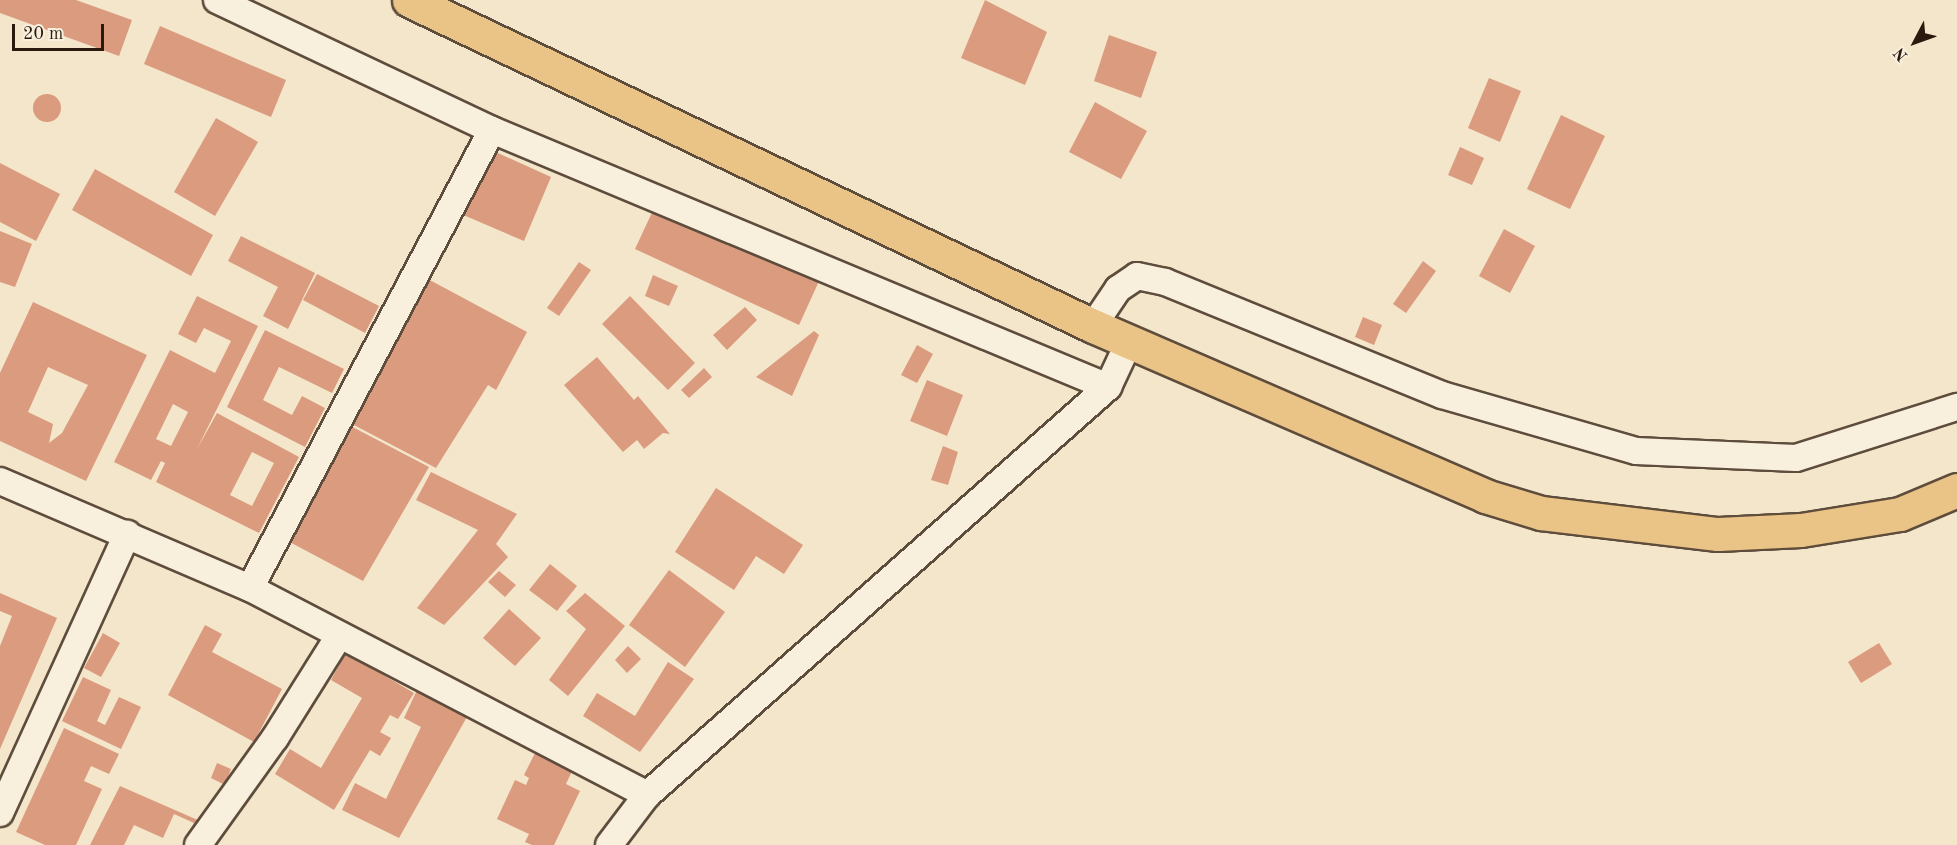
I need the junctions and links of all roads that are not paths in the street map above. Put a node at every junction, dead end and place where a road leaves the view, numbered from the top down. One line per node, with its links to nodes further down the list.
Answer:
1 (217, 0): 3 (street)
2 (409, 0): 4 (main road)
3 (492, 130): 6 (street); 11 (street)
4 (1093, 326): 5 (main road); 7 (street)
5 (1129, 342): 6 (street); 9 (main road)
6 (1108, 387): 13 (street)
7 (1957, 407)
8 (0, 481): 10 (street)
9 (1957, 490)
10 (127, 534): 11 (street); 14 (street)
11 (250, 588): 12 (street)
12 (339, 636): 13 (street); 15 (street)
13 (647, 795): 16 (street)
14 (0, 813)
15 (198, 845)
16 (609, 845)

